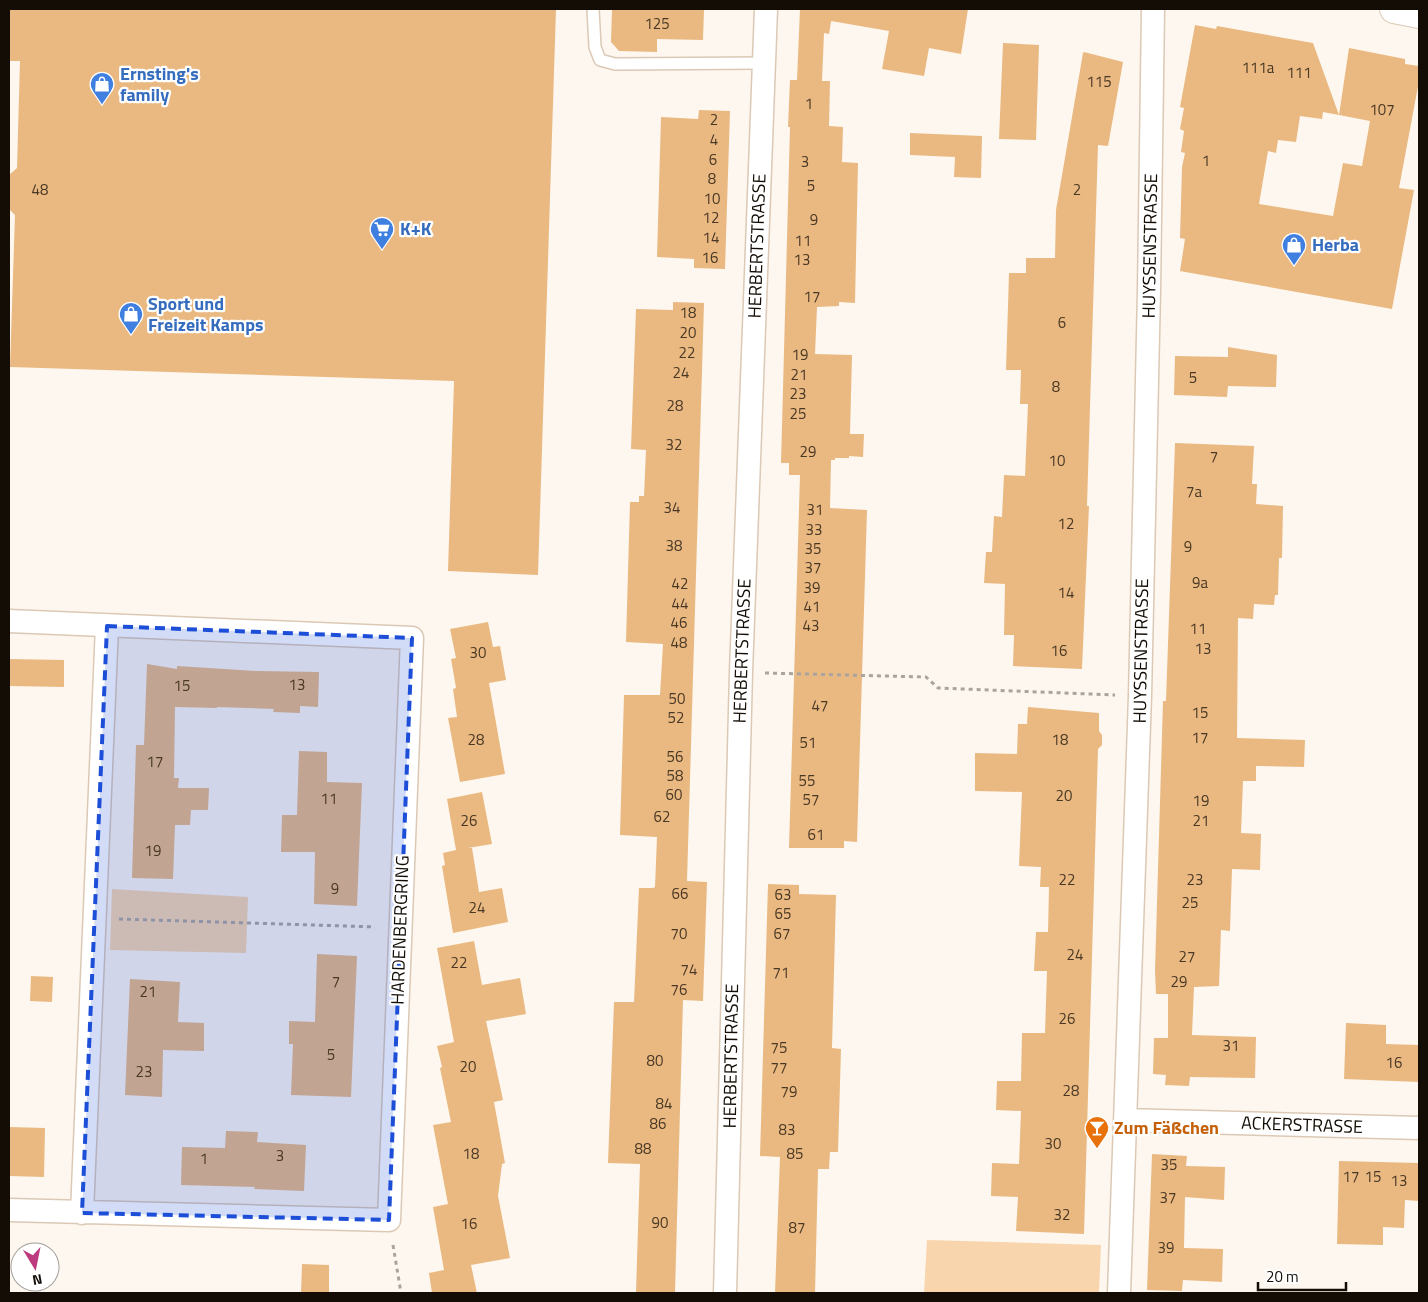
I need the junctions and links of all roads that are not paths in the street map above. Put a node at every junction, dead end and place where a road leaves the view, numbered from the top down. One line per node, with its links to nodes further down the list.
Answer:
1 (593, 9): 6 (lane)
2 (766, 9): 6 (street, HERBERTSTRASSE)
3 (1153, 9): 9 (street, HUYSSENSTRASSE)
4 (1394, 9): 5 (main road)
5 (1419, 14)
6 (764, 64): 13 (street, HERBERTSTRASSE)
7 (9, 621): 8 (street, HARDENBERGRING)
8 (107, 626): 12 (street); 12 (street, HARDENBERGRING)
9 (1126, 1120): 10 (street, ACKERSTRASSE); 14 (street, HUYSSENSTRASSE)
10 (1419, 1128)
11 (9, 1210): 12 (street)
12 (82, 1212)
13 (725, 1293)
14 (1119, 1293)

